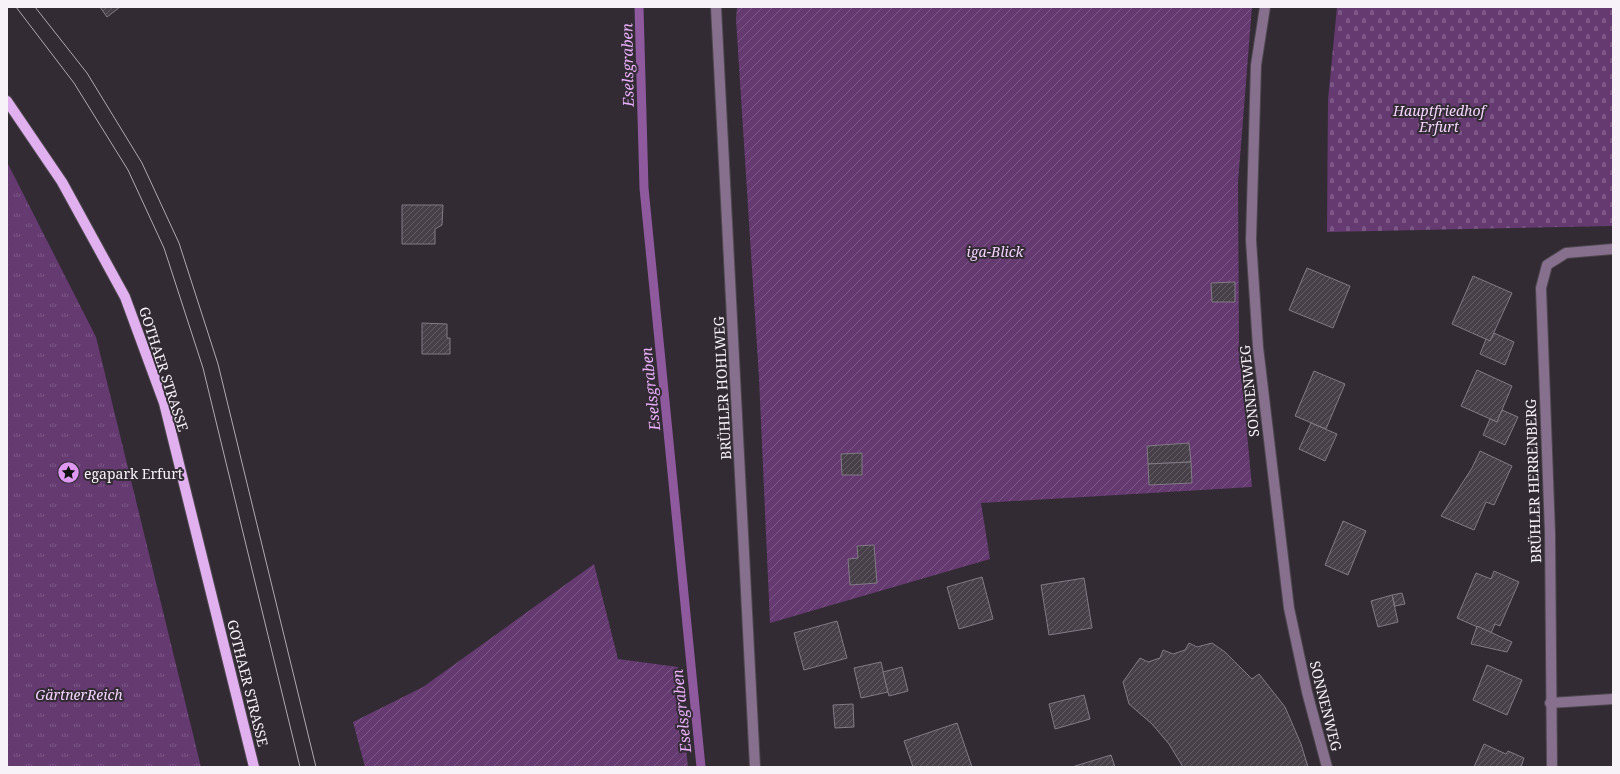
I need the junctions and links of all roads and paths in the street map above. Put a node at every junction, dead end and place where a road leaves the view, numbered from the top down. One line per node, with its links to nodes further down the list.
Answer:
1 (716, 7): 8 (street, BRÜHLER HOHLWEG)
2 (1265, 7): 9 (street, SONNENWEG)
3 (7, 101): 7 (main road, GOTHAER STRASSE)
4 (1613, 249): 6 (street, BRÜHLER HERRENBERG)
5 (1613, 699): 6 (street)
6 (1550, 703): 10 (street, BRÜHLER HERRENBERG)
7 (254, 767)
8 (755, 767)
9 (1327, 767)
10 (1552, 767)

